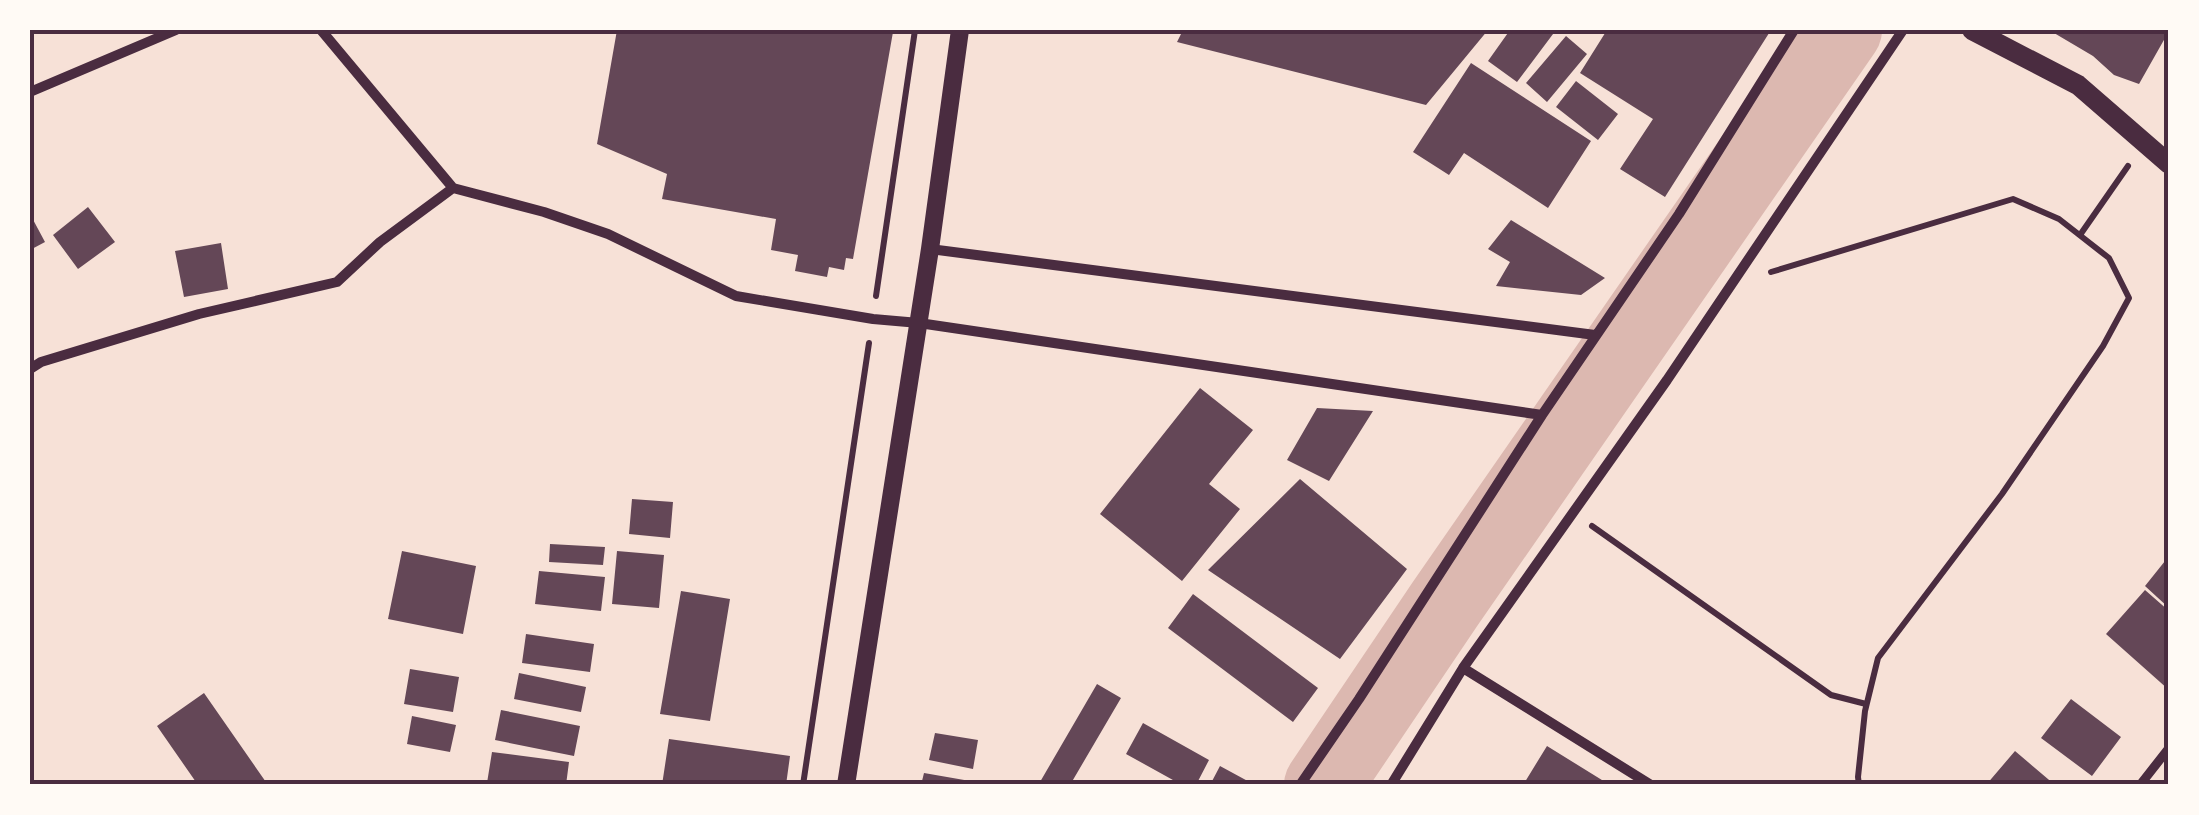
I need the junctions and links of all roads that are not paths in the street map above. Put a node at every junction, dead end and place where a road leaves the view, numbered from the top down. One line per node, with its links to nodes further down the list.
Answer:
1 (176, 30): 7 (street)
2 (320, 30): 9 (street)
3 (960, 30): 10 (street)
4 (1794, 30): 12 (street)
5 (1902, 30): 15 (street)
6 (1972, 30): 8 (main road)
7 (30, 92)
8 (2169, 164)
9 (453, 188): 11 (street); 13 (street)
10 (930, 248): 11 (street); 12 (street)
11 (919, 323): 14 (street); 17 (street)
12 (1595, 335): 14 (street)
13 (30, 369)
14 (1542, 415): 18 (street)
15 (1463, 668): 19 (street); 20 (street)
16 (2169, 748): 21 (street)
17 (846, 785)
18 (1300, 785)
19 (1391, 785)
20 (1651, 785)
21 (2140, 785)

